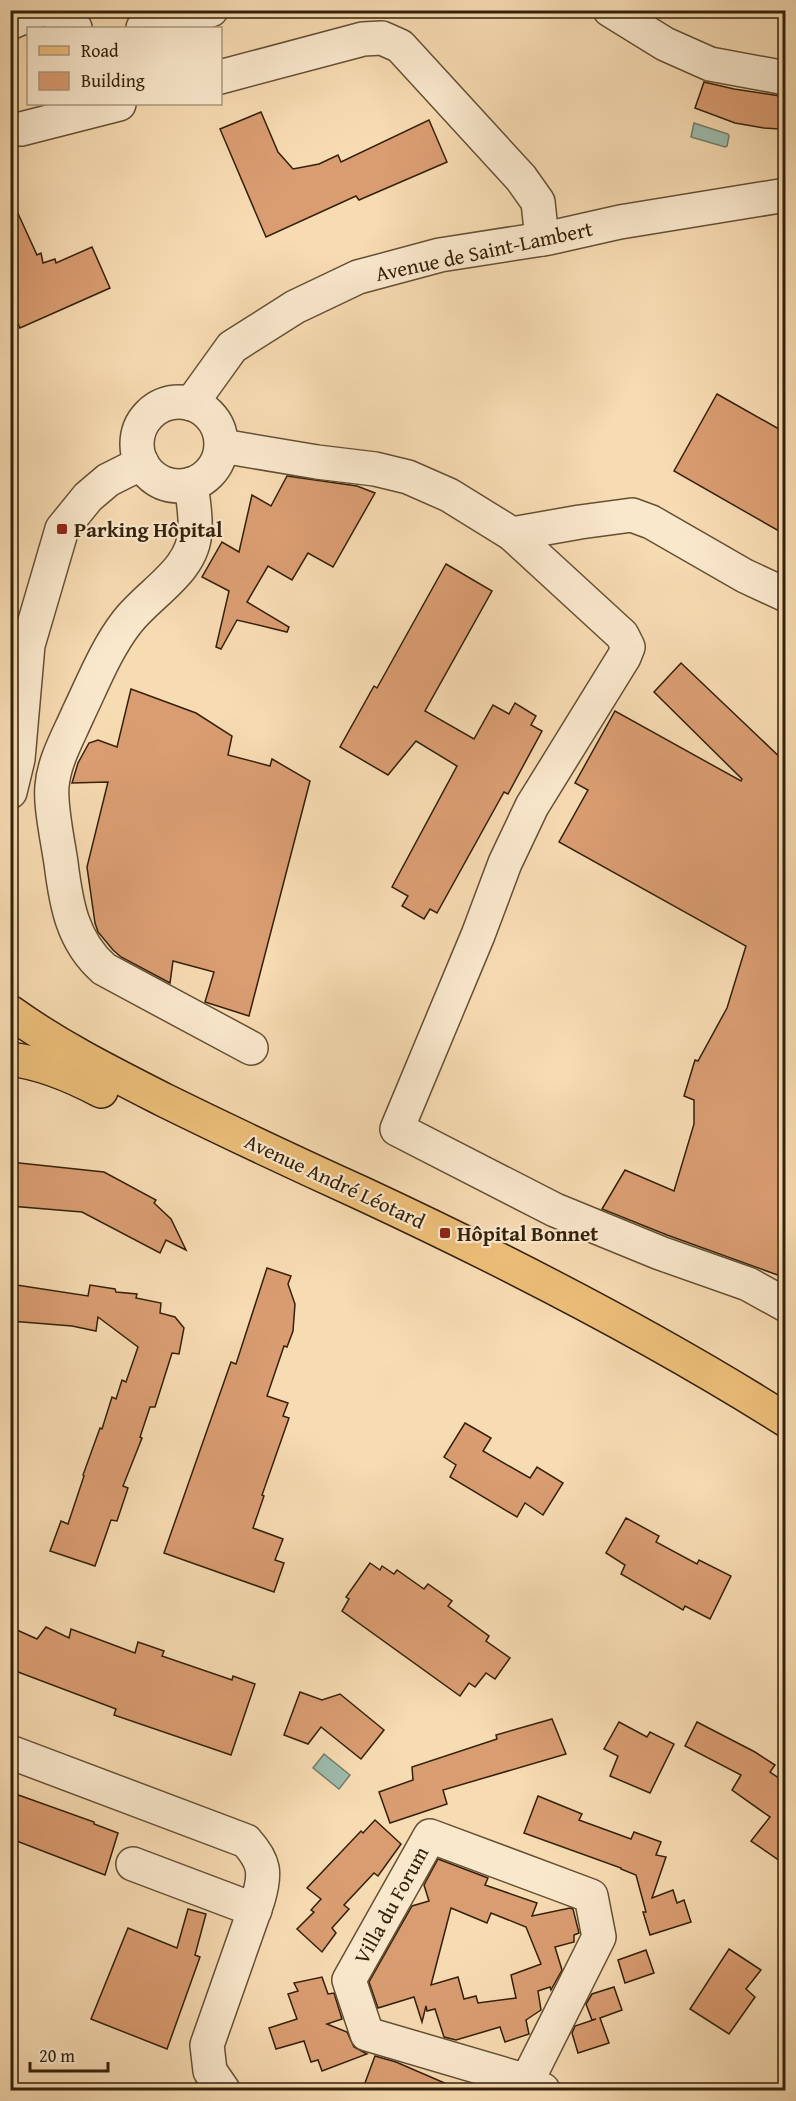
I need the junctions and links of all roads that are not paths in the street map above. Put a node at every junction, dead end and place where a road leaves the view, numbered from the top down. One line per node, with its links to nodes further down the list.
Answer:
1 (39, 10): 5 (street)
2 (52, 10): 6 (street)
3 (212, 10): 7 (street)
4 (610, 10): 9 (street)
5 (10, 23)
6 (71, 27)
7 (157, 27)
8 (222, 76): 13 (street)
9 (786, 78)
10 (115, 105): 11 (street)
11 (21, 129)
12 (786, 195): 13 (street, Avenue de Saint-Lambert)
13 (542, 239): 14 (street, Avenue de Saint-Lambert)
14 (191, 404): 15 (street); 16 (street)
15 (222, 446): 17 (street); 18 (street)
16 (142, 463): 17 (street); 20 (street)
17 (191, 484): 23 (street)
18 (512, 534): 19 (street); 25 (street)
19 (786, 595)
20 (21, 629): 21 (street)
21 (10, 792)
22 (10, 1012): 26 (main road, Avenue André Léotard)
23 (251, 1048)
24 (10, 1059): 27 (main road, Avenue André Léotard)
25 (786, 1305)
26 (786, 1420)
27 (786, 1442)
28 (10, 1752): 30 (street)
29 (133, 1864): 30 (street)
30 (255, 1910): 32 (street)
31 (535, 2086): 31 (street, Villa du Forum)
32 (223, 2091)

